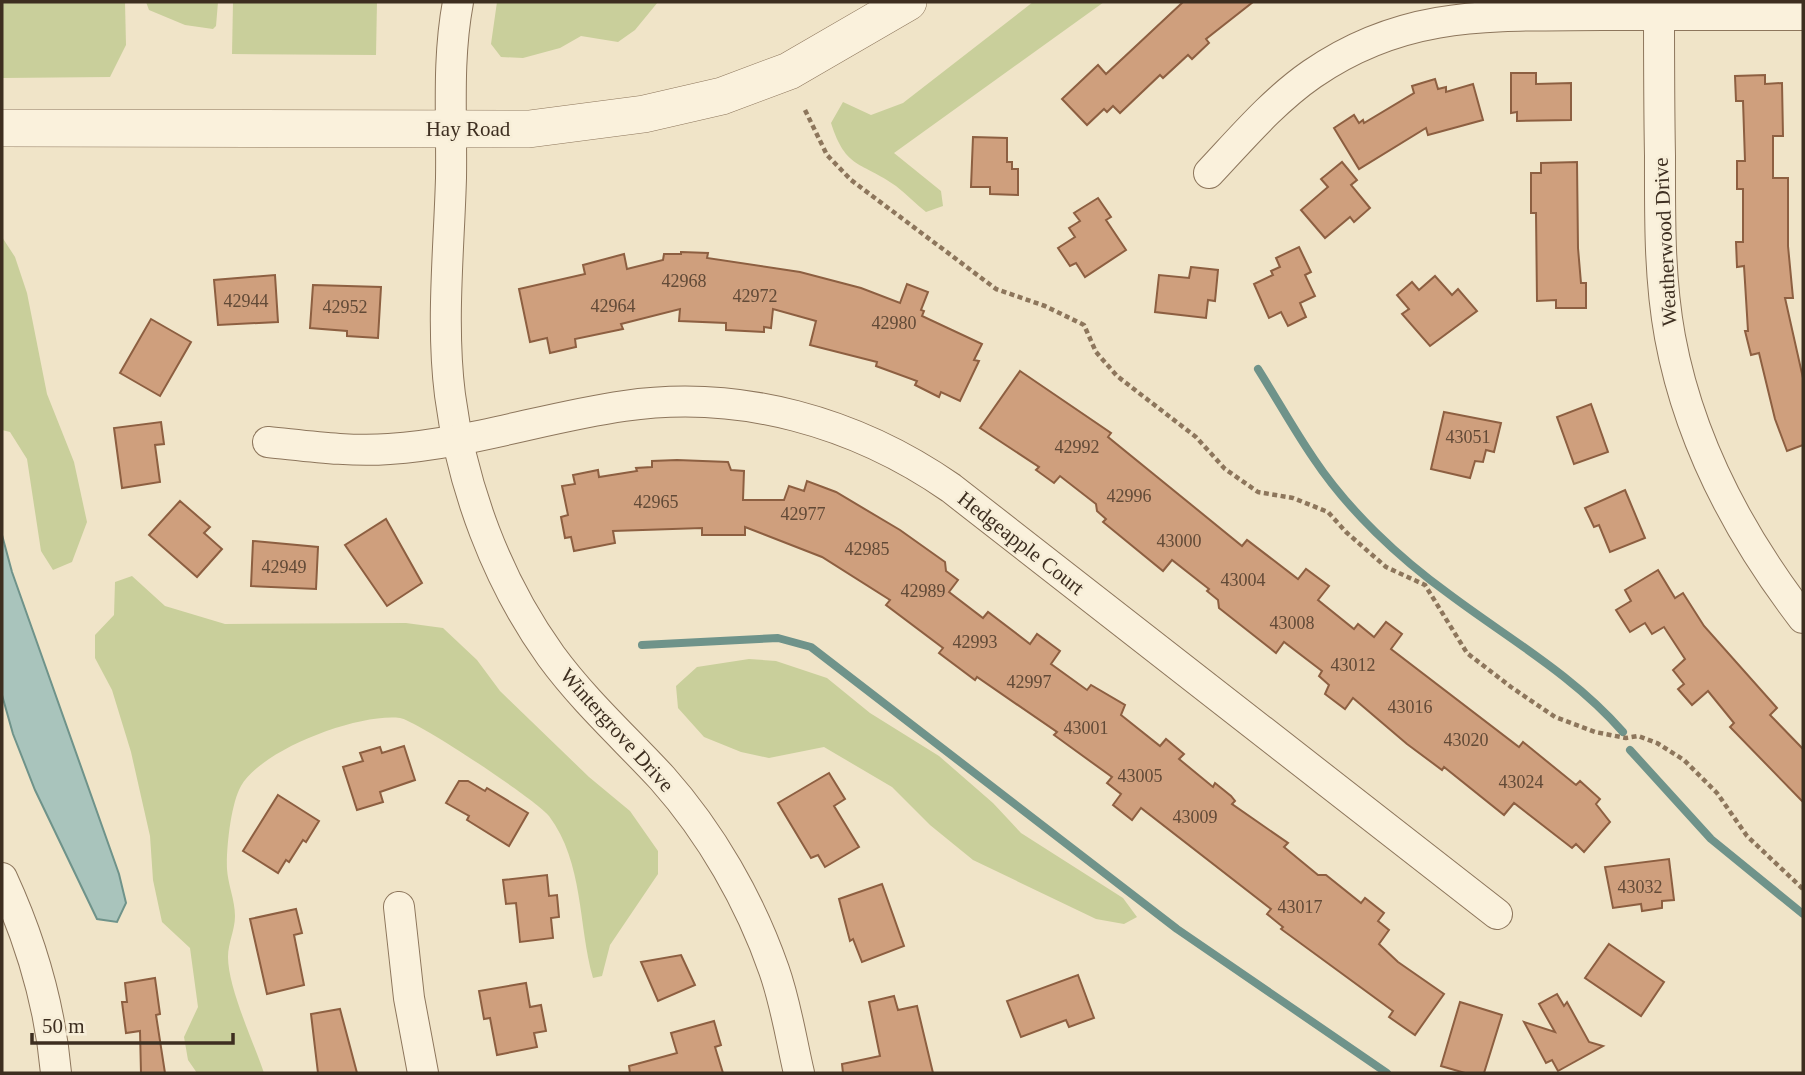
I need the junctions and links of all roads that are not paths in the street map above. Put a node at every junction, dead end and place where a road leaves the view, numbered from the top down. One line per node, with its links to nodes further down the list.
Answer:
1 (458, 2): 6 (street, Wintergrove Drive)
2 (908, 2): 6 (street, Hay Road)
3 (1659, 8): 4 (street); 7 (street); 10 (street, Weatherwood Drive)
4 (1803, 15)
5 (2, 128): 6 (street, Hay Road)
6 (452, 130): 8 (street, Wintergrove Drive)
7 (1209, 173)
8 (458, 438): 9 (street, Hedgeapple Court); 13 (street, Hedgeapple Court); 16 (street, Wintergrove Drive)
9 (268, 442)
10 (1803, 618)
11 (2, 878): 14 (street)
12 (399, 907): 15 (street)
13 (1497, 914)
14 (56, 1073)
15 (423, 1073)
16 (799, 1073)

